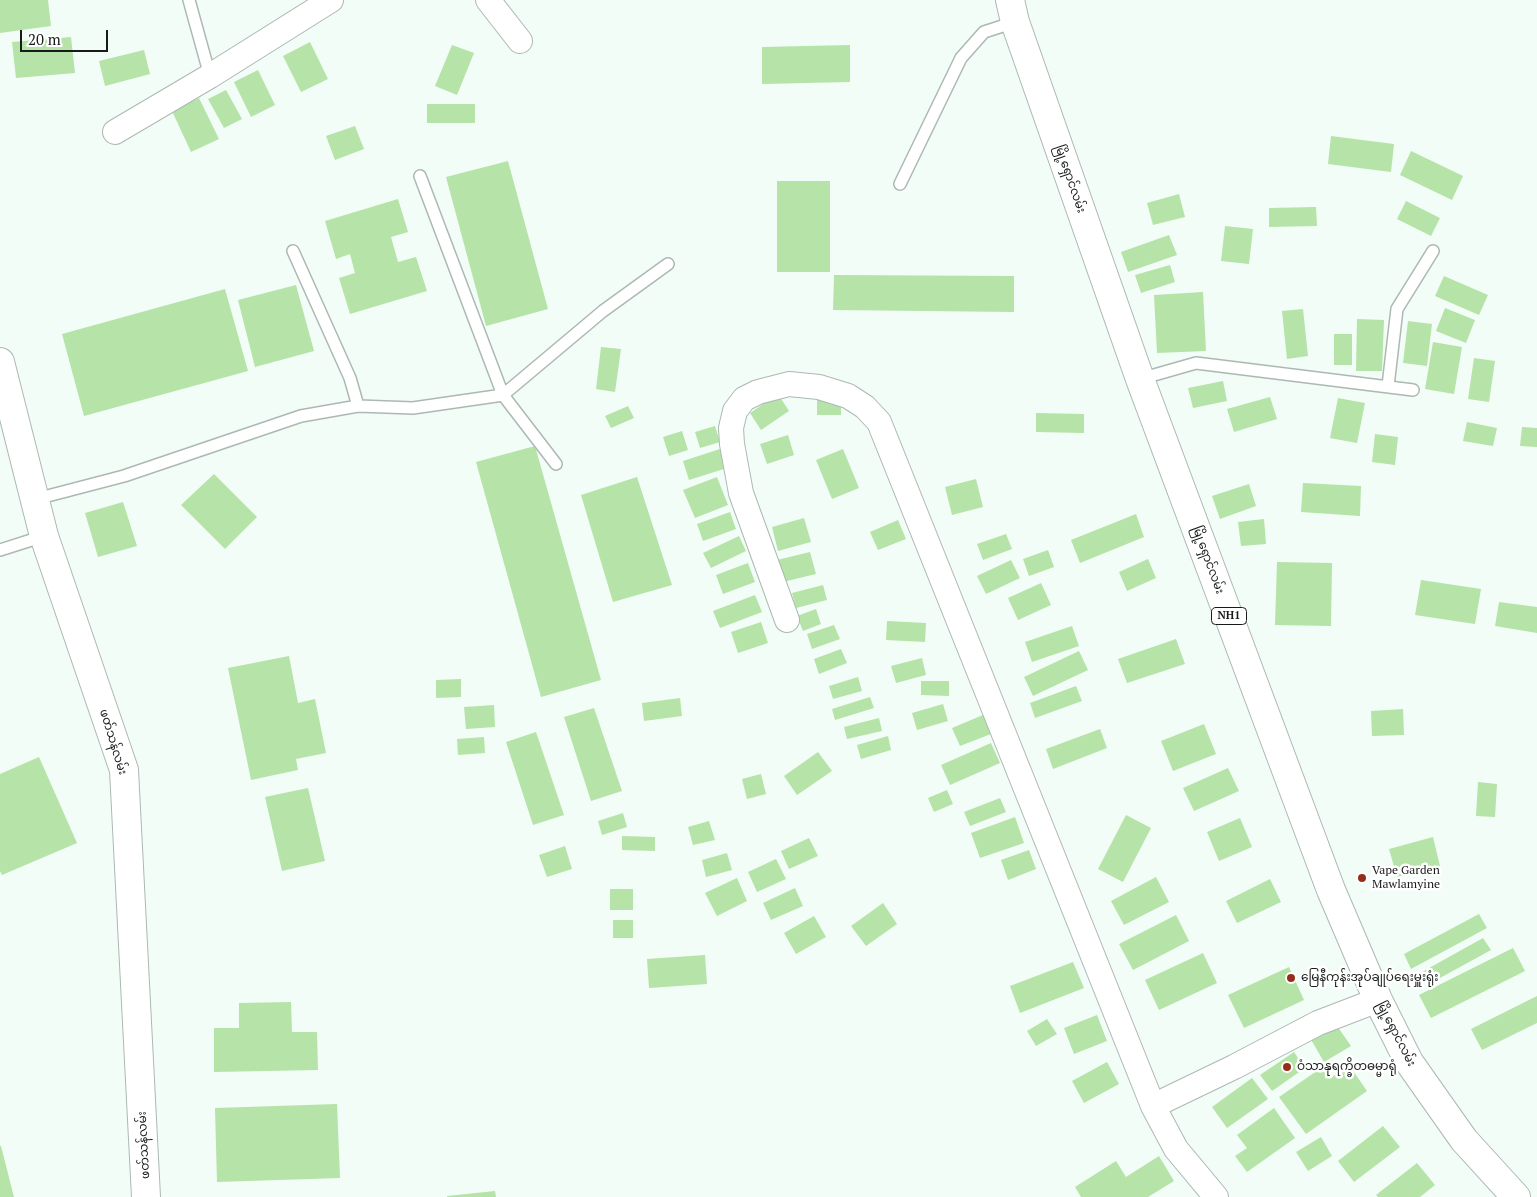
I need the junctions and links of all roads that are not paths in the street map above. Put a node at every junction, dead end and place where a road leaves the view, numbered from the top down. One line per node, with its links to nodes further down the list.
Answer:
1 (190, 0): 6 (lane)
2 (331, 0): 6 (street)
3 (488, 0): 5 (street)
4 (1013, 11): 9 (lane); 14 (main road, မြို့ရှောင်လမ်း / NH1)
5 (520, 41)
6 (210, 76): 7 (street)
7 (115, 132)
8 (420, 176): 17 (lane)
9 (900, 184)
10 (293, 251): 18 (lane)
11 (1432, 251): 15 (lane)
12 (668, 264): 17 (lane)
13 (0, 362): 20 (main road, ဖတ်သန်လမ်း)
14 (1140, 379): 15 (lane); 24 (main road, မြို့ရှောင်လမ်း / NH1)
15 (1388, 386): 16 (lane)
16 (1413, 390)
17 (503, 395): 18 (lane); 19 (lane)
18 (358, 406): 20 (lane)
19 (556, 464)
20 (36, 499): 21 (main road, ဖတ်သန်လမ်း)
21 (44, 536): 22 (lane); 26 (main road, ဖတ်သန်လမ်း)
22 (0, 550)
23 (787, 620): 25 (street)
24 (1378, 1000): 25 (street); 28 (main road, မြို့ရှောင်လမ်း / NH1)
25 (1153, 1106): 27 (street)
26 (146, 1197)
27 (1216, 1197)
28 (1516, 1197)

